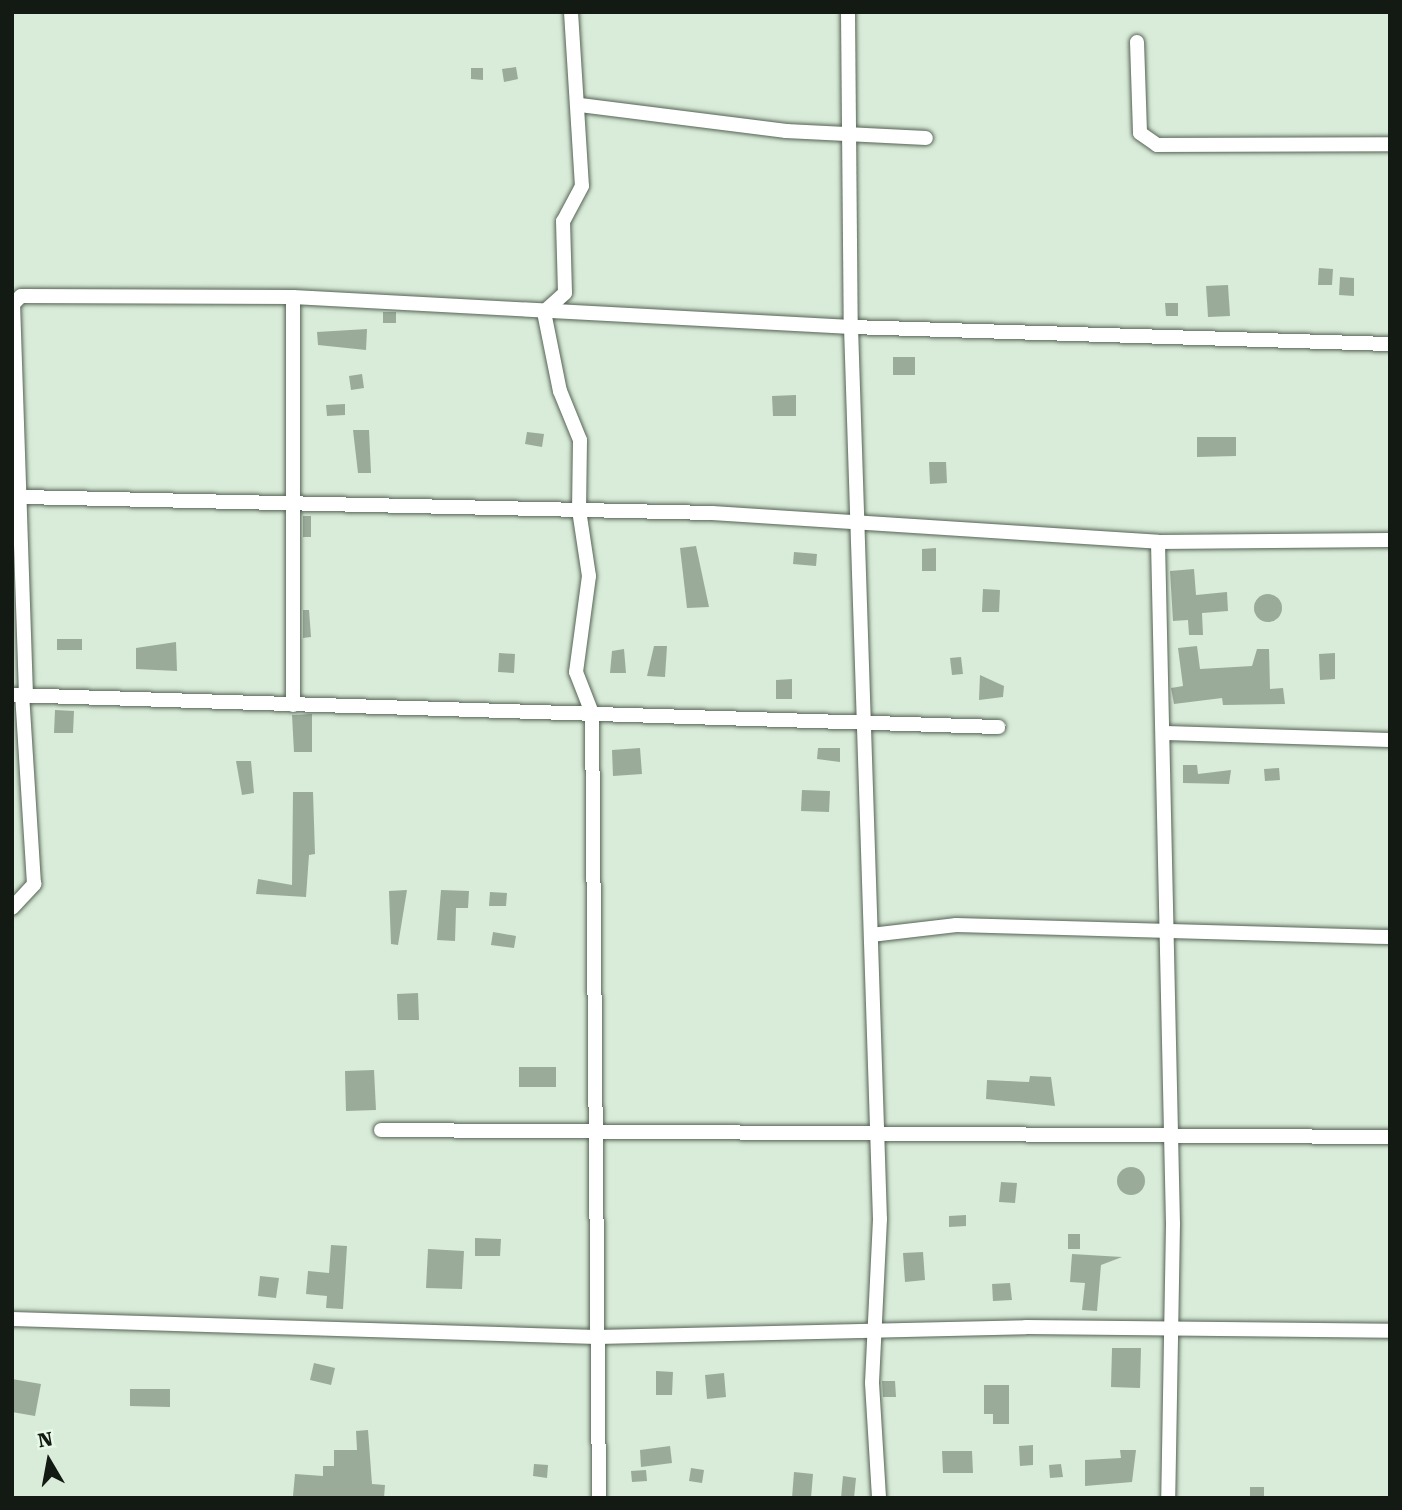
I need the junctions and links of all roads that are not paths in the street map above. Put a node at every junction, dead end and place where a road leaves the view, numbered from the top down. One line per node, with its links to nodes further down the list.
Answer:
1 (570, 12): 4 (street)
2 (848, 12): 5 (street)
3 (1137, 42): 7 (street)
4 (580, 105): 5 (street); 9 (street)
5 (849, 136): 6 (street); 10 (street)
6 (926, 138)
7 (1390, 144)
8 (293, 297): 9 (street); 12 (street); 14 (street)
9 (544, 312): 10 (street); 15 (street)
10 (851, 327): 11 (street); 16 (street)
11 (1390, 344)
12 (14, 435): 13 (street)
13 (19, 496): 14 (street); 19 (street)
14 (293, 503): 15 (street); 20 (street)
15 (579, 510): 16 (street); 21 (street)
16 (858, 522): 18 (street); 22 (street)
17 (1390, 540): 18 (street)
18 (1158, 542): 24 (street)
19 (20, 695): 20 (street); 26 (street)
20 (293, 705): 21 (street)
21 (592, 713): 22 (street); 33 (street)
22 (865, 721): 23 (street); 27 (street)
23 (998, 727)
24 (1165, 733): 25 (street); 28 (street)
25 (1390, 740)
26 (12, 908)
27 (871, 934): 28 (street); 32 (street)
28 (1165, 935): 29 (street); 31 (street)
29 (1390, 937)
30 (381, 1130): 33 (street)
31 (1170, 1132): 32 (street); 34 (street); 36 (street)
32 (877, 1133): 33 (street); 37 (street)
33 (596, 1135): 39 (street)
34 (1390, 1137)
35 (12, 1319): 39 (street)
36 (1170, 1329): 37 (street); 38 (street); 42 (street)
37 (874, 1330): 39 (street); 41 (street)
38 (1390, 1331)
39 (597, 1337): 40 (street)
40 (599, 1498)
41 (879, 1498)
42 (1168, 1498)

